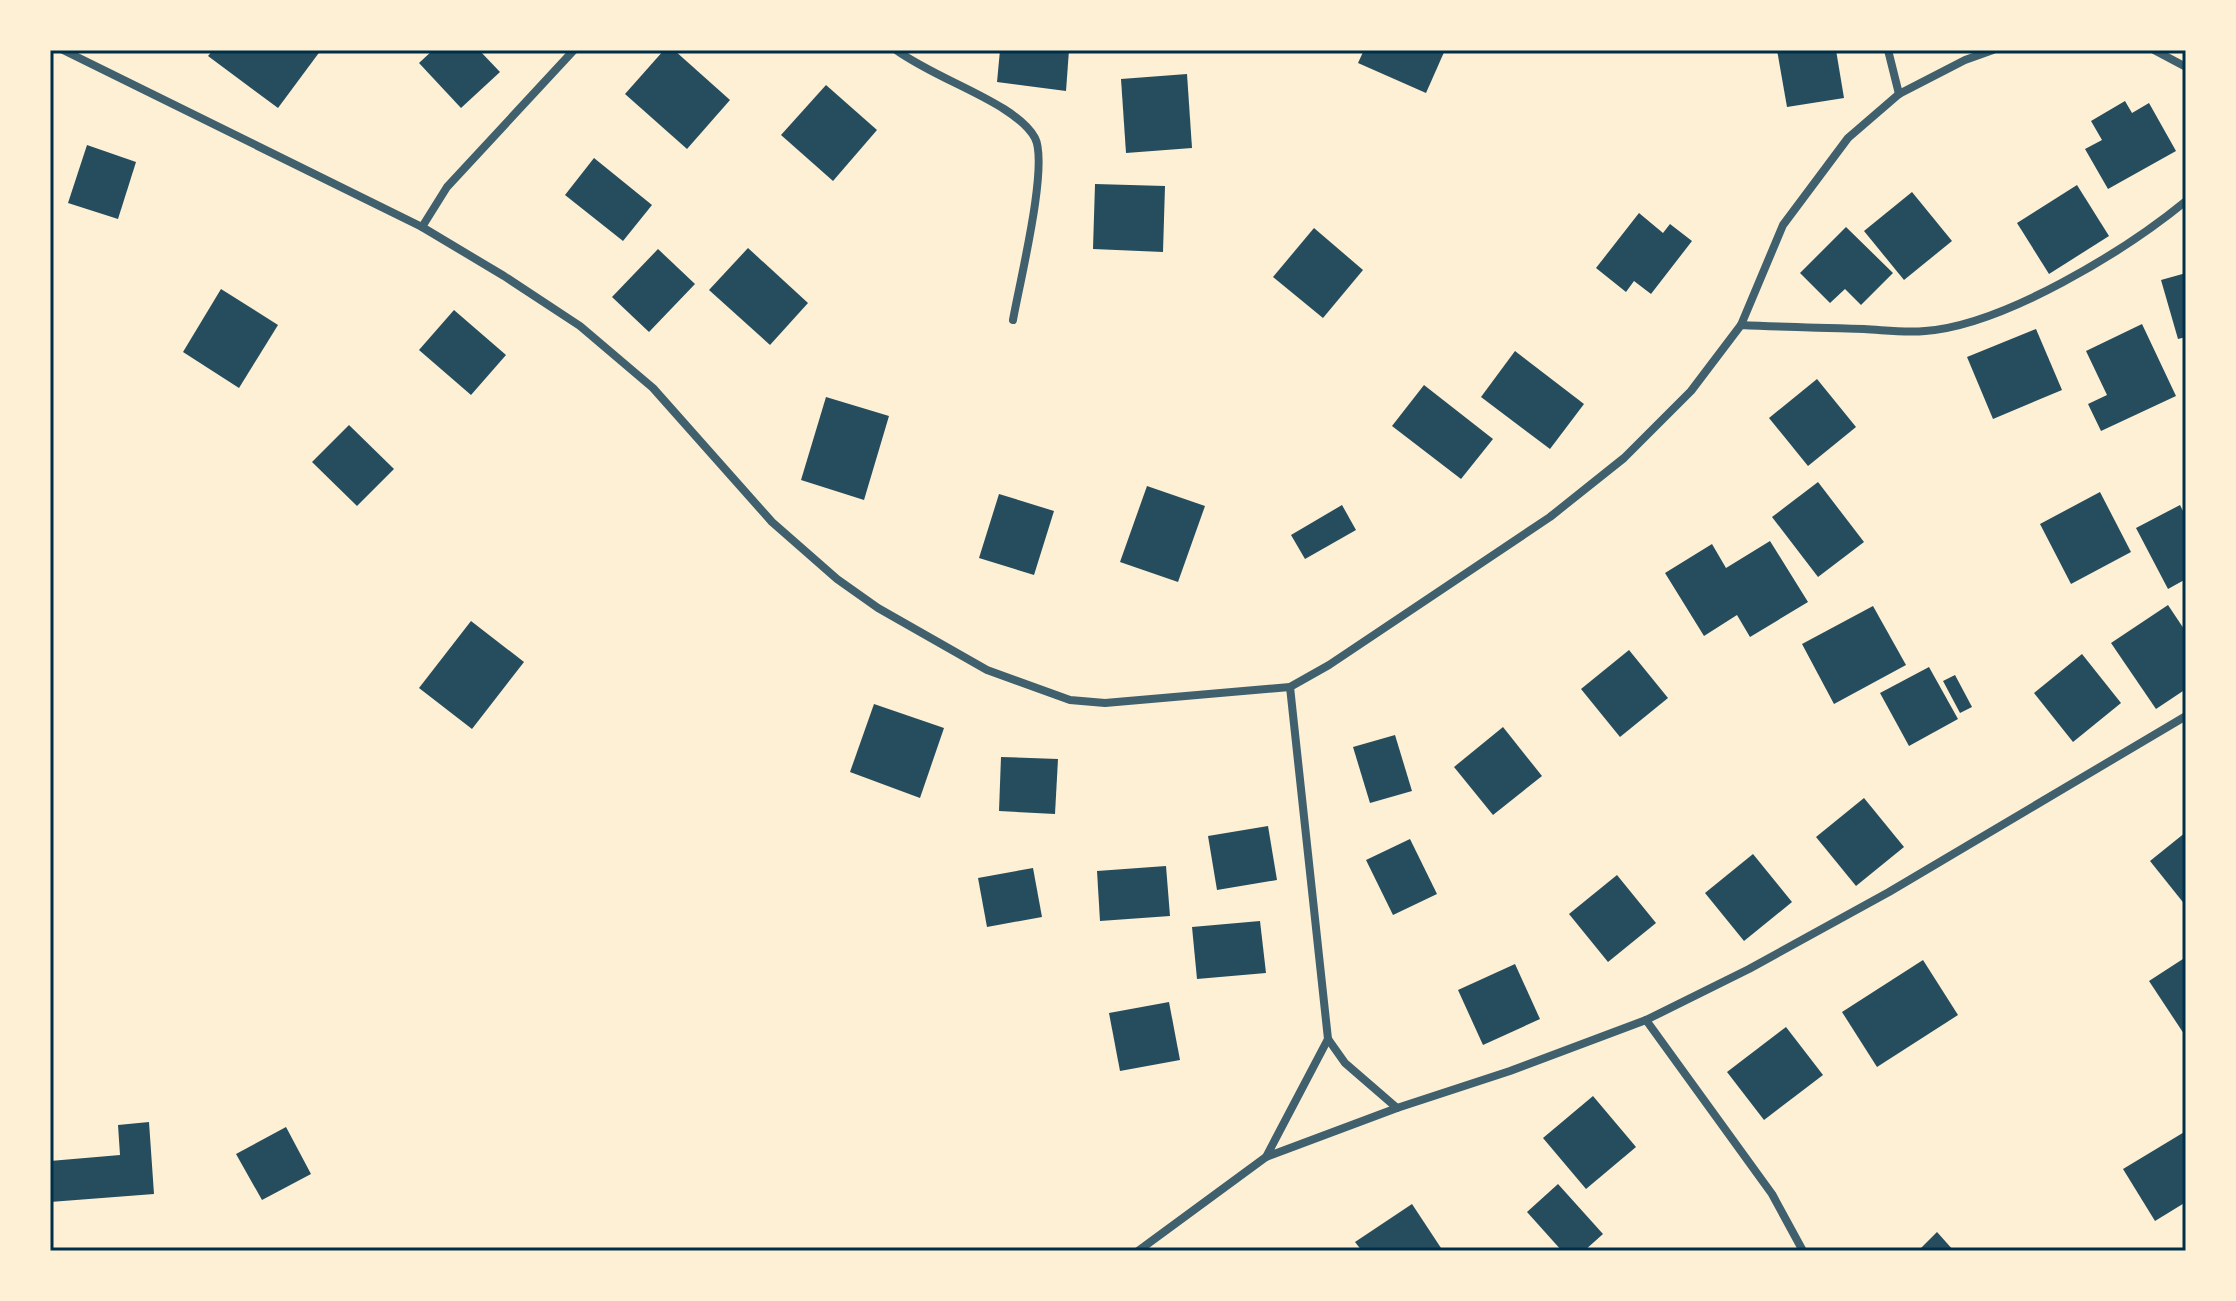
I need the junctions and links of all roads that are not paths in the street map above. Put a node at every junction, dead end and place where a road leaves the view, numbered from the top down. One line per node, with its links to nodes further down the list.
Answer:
1 (63, 50): 10 (street)
2 (574, 50): 10 (street)
3 (896, 50): 11 (street)
4 (1888, 50): 8 (street)
5 (1993, 50): 8 (street)
6 (2154, 50): 7 (street)
7 (2186, 67)
8 (1899, 94): 12 (street)
9 (2186, 201): 12 (street)
10 (422, 227): 13 (street)
11 (1013, 320)
12 (1741, 325): 13 (street)
13 (1290, 687): 16 (street)
14 (2186, 716): 15 (street)
15 (1646, 1020): 17 (street); 20 (street)
16 (1328, 1039): 17 (street); 18 (street)
17 (1397, 1108): 18 (street)
18 (1266, 1157): 19 (street)
19 (1138, 1251)
20 (1803, 1251)

